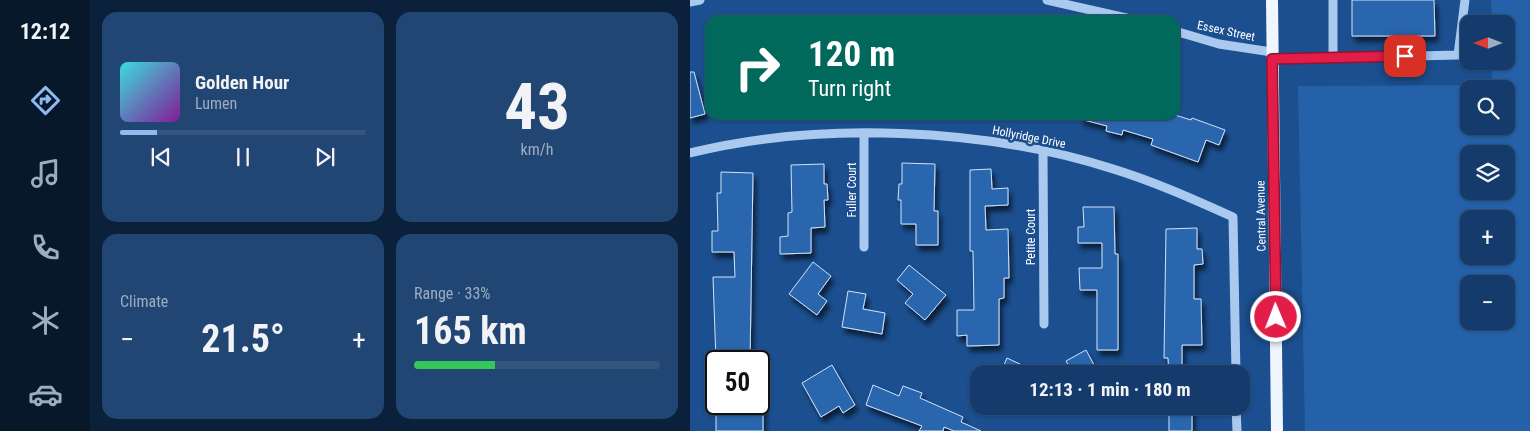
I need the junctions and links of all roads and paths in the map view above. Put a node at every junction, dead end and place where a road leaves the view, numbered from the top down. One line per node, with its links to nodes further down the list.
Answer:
1 (700, 0): 6 (street)
2 (1047, 0): 7 (street)
3 (1272, 0): 9 (main road, Central Avenue)
4 (1333, 0): 10 (street)
5 (1465, 0): 10 (street, Essex Street)
6 (690, 2)
7 (1113, 15)
8 (1180, 33): 9 (street, Essex Street)
9 (1272, 56): 10 (street, Essex Street); 19 (main road, Central Avenue)
10 (1333, 58)
11 (864, 133): 12 (street, Hollyridge Drive); 13 (street, Hollyridge Drive); 14 (street, Fuller Court)
12 (1043, 151): 15 (street, Petite Court); 16 (street, Hollyridge Drive)
13 (690, 153)
14 (864, 247)
15 (1044, 324)
16 (1236, 365)
17 (1236, 415): 18 (street)
18 (1237, 431)
19 (1276, 431)

